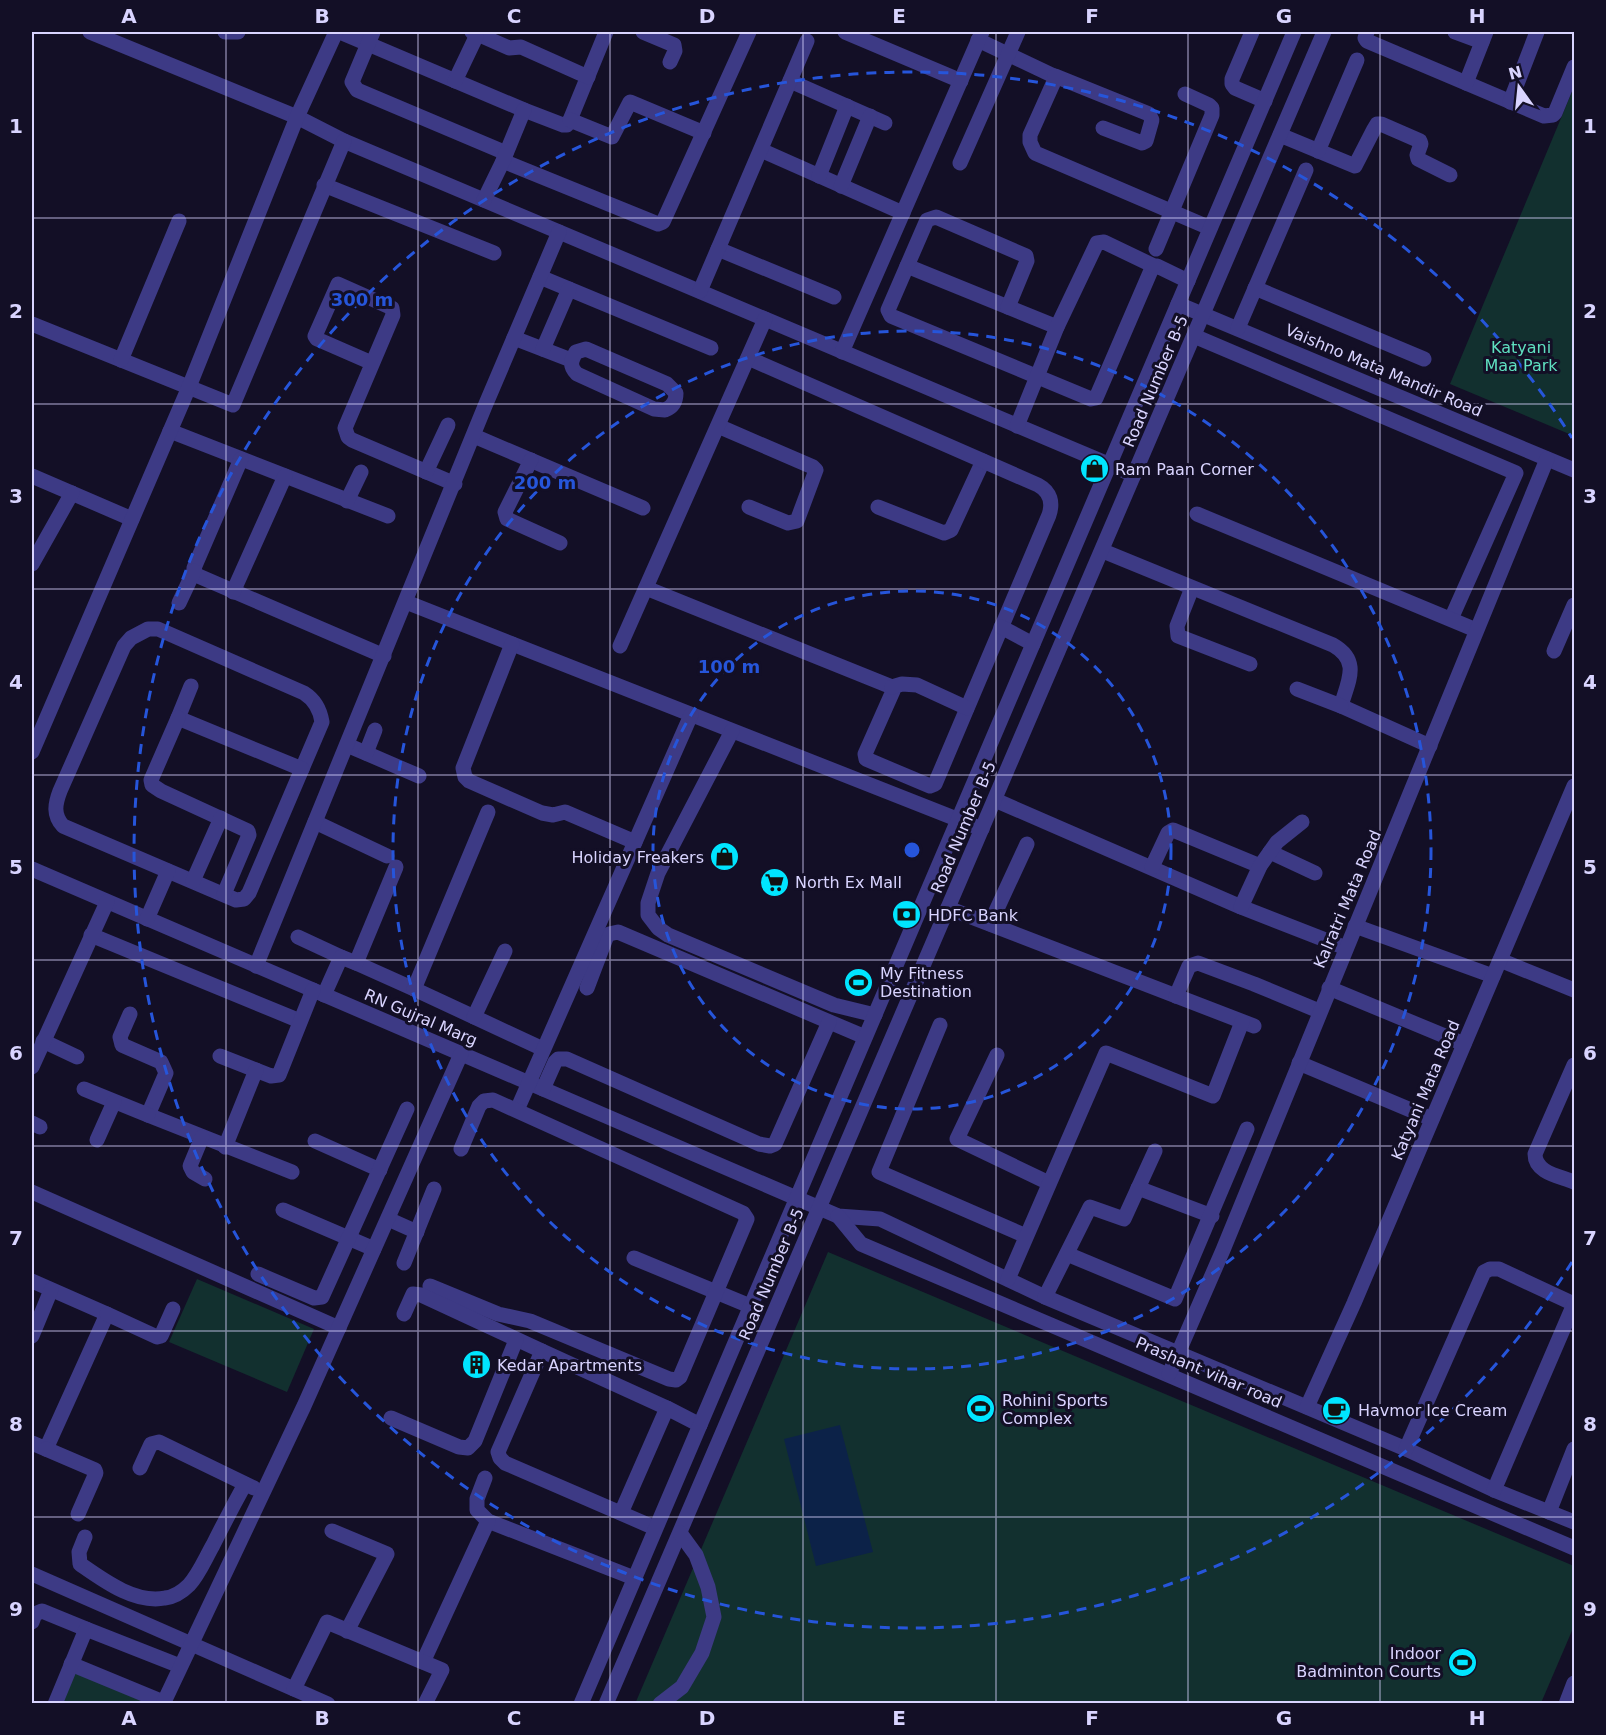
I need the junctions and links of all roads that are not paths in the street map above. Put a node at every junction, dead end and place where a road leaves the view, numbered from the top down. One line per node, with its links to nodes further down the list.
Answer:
1 (90, 32): 37 (street)
2 (225, 32): 3 (street)
3 (238, 32)
4 (338, 32): 19 (street); 37 (street)
5 (474, 32): 26 (street); 27 (street)
6 (606, 32): 26 (street)
7 (643, 32): 23 (street)
8 (749, 32): 41 (street)
9 (845, 32): 29 (street)
10 (1018, 32): 21 (street)
11 (1252, 32): 32 (street)
12 (1294, 32): 32 (street)
13 (1324, 32): 42 (street, Road Number B-5)
14 (1367, 32): 30 (street)
15 (1455, 32): 18 (street)
16 (1537, 32): 33 (street)
17 (980, 36): 21 (street); 29 (street)
18 (1484, 37): 30 (street)
19 (370, 38): 27 (street); 46 (street)
20 (807, 41): 28 (street)
21 (1007, 54): 25 (street); 47 (street)
22 (1357, 60): 45 (street)
23 (670, 62)
24 (1575, 67): 33 (street)
25 (1055, 76): 40 (street); 54 (street)
26 (588, 77): 38 (street)
27 (455, 81): 35 (street)
28 (790, 81): 34 (street); 44 (street)
29 (961, 81): 55 (street)
30 (1466, 83): 33 (street)
31 (1185, 94): 54 (street)
32 (1265, 101): 57 (street)
33 (1510, 102)
34 (847, 106): 36 (street); 49 (street)
35 (524, 110): 38 (street); 46 (street)
36 (870, 116): 39 (street); 52 (street)
37 (297, 117): 43 (street); 88 (street)
38 (570, 120): 41 (street)
39 (885, 123)
40 (1103, 128)
41 (704, 133): 46 (street)
42 (1280, 135): 45 (street); 72 (street, Road Number B-5)
43 (344, 141): 51 (street); 53 (street)
44 (761, 150): 49 (street); 59 (street)
45 (1318, 151): 50 (street)
46 (505, 157): 53 (street)
47 (960, 163)
48 (1306, 170): 66 (street)
49 (819, 176): 52 (street)
50 (1450, 176)
51 (324, 185): 61 (street); 88 (street)
52 (841, 186): 55 (street)
53 (484, 200): 58 (street)
54 (1173, 212): 57 (street); 60 (street)
55 (903, 213): 81 (street)
56 (179, 221): 84 (street)
57 (1210, 228): 65 (street)
58 (559, 232): 64 (street); 68 (street)
59 (718, 249): 68 (street); 69 (street)
60 (1156, 249)
61 (494, 253)
62 (907, 266): 71 (street); 71 (street); 87 (street)
63 (1154, 266): 65 (street); 75 (street); 87 (street)
64 (540, 277): 67 (street); 78 (street)
65 (1188, 280): 70 (street)
66 (1255, 288): 76 (street); 83 (street)
67 (569, 289): 79 (street); 80 (street)
68 (700, 291): 73 (street)
69 (834, 297)
70 (1178, 304): 72 (street, Vaishno Mata Mandir Road); 98 (street)
71 (1008, 307): 75 (street)
72 (1203, 314): 76 (street, Vaishno Mata Mandir Road); 77 (street, Road Number B-5)
73 (765, 319): 81 (street); 82 (street)
74 (32, 324): 84 (street)
75 (1058, 327): 87 (street)
76 (1238, 328): 95 (street, Vaishno Mata Mandir Road)
77 (1194, 336): 102 (street, Road Number B-5); 124 (street)
78 (514, 338): 80 (street); 93 (street)
79 (711, 348)
80 (543, 350): 85 (street)
81 (842, 352): 91 (street)
82 (748, 358): 90 (street); 97 (street)
83 (1424, 359)
84 (121, 360): 88 (street)
85 (571, 360): 85 (street)
86 (372, 363): 86 (street); 101 (street)
87 (1037, 378): 91 (street)
88 (189, 387): 92 (street)
89 (448, 425): 101 (street)
90 (718, 426): 108 (street); 118 (street)
91 (1017, 426): 98 (street)
92 (170, 431): 94 (street); 113 (street)
93 (474, 436): 96 (street); 105 (street)
94 (241, 459): 104 (street); 117 (street)
95 (1547, 459): 99 (street, Vaishno Mata Mandir Road); 126 (street, Kalratri Mata Road)
96 (531, 460): 110 (street); 114 (street)
97 (983, 461): 109 (street); 125 (street)
98 (1109, 465): 102 (street); 128 (street)
99 (1575, 470)
100 (361, 472): 107 (street)
101 (426, 472): 105 (street)
102 (1134, 475): 115 (street, Road Number B-5)
103 (32, 476): 106 (street)
104 (285, 476): 107 (street); 120 (street)
105 (455, 483): 121 (street)
106 (72, 494): 113 (street); 116 (street)
107 (347, 501): 112 (street)
108 (749, 507)
109 (878, 507)
110 (643, 508)
111 (1197, 514): 124 (street)
112 (388, 516)
113 (132, 519): 144 (street)
114 (560, 543)
115 (1102, 551): 119 (street); 149 (street, Road Number B-5)
116 (32, 564)
117 (194, 572): 120 (street); 122 (street)
118 (646, 588): 129 (street); 134 (street)
119 (1192, 588): 132 (street); 136 (street)
120 (233, 592): 131 (street)
121 (406, 602): 127 (street); 131 (street)
122 (179, 603)
123 (1575, 605): 130 (street)
124 (1451, 619): 126 (street)
125 (1002, 627): 128 (street); 137 (street)
126 (1476, 630): 143 (street, Kalratri Mata Road)
127 (512, 644): 138 (street); 156 (street)
128 (1033, 644): 152 (street)
129 (620, 646)
130 (1554, 651)
131 (384, 656): 142 (street)
132 (1250, 664)
133 (192, 686): 139 (street)
134 (891, 687): 137 (street); 137 (street)
135 (1297, 689): 136 (street)
136 (1341, 706): 143 (street)
137 (967, 708)
138 (692, 715): 141 (street); 156 (street)
139 (178, 718): 146 (street); 151 (street)
140 (375, 730): 145 (street)
141 (732, 731): 152 (street); 188 (street)
142 (347, 745): 145 (street); 153 (street)
143 (1431, 746): 171 (street, Kalratri Mata Road)
144 (32, 752)
145 (366, 753): 147 (street)
146 (303, 769): 162 (street); 165 (street)
147 (419, 776)
148 (1575, 786): 177 (street, Katyani Mata Road)
149 (995, 800): 155 (street, Road Number B-5); 160 (street)
150 (488, 812): 182 (street)
151 (221, 818): 164 (street); 165 (street)
152 (958, 820): 155 (street); 188 (street)
153 (315, 822): 176 (street); 178 (street)
154 (1302, 822): 158 (street)
155 (982, 829): 168 (street, Road Number B-5)
156 (635, 842): 196 (street)
157 (1027, 844): 170 (street)
158 (1270, 852): 159 (street); 163 (street)
159 (1260, 866): 160 (street); 167 (street)
160 (1152, 867): 167 (street)
161 (32, 869): 166 (street, RN Gujral Marg)
162 (168, 871): 164 (street); 169 (street)
163 (1315, 873)
164 (193, 881): 165 (street)
165 (224, 894)
166 (107, 902): 169 (street, RN Gujral Marg); 172 (street)
167 (1241, 907): 174 (street)
168 (948, 908): 170 (street); 229 (street, Road Number B-5)
169 (147, 919): 178 (street, RN Gujral Marg)
170 (990, 924): 185 (street)
171 (1355, 926): 174 (street, Kalratri Mata Road); 179 (street)
172 (91, 935): 190 (street); 194 (street)
173 (298, 937): 176 (street)
174 (1346, 948): 181 (street, Kalratri Mata Road)
175 (505, 951): 189 (street)
176 (349, 960): 182 (street); 184 (street)
177 (1500, 960): 179 (street, Katyani Mata Road); 183 (street)
178 (256, 966): 184 (street, RN Gujral Marg)
179 (1493, 976): 195 (street, Katyani Mata Road)
180 (587, 988): 191 (street)
181 (1329, 988): 186 (street, Kalratri Mata Road); 195 (street)
182 (414, 989): 189 (street)
183 (1575, 990)
184 (319, 992): 190 (street); 197 (street, RN Gujral Marg)
185 (1176, 996): 186 (street); 224 (street)
186 (1319, 1011): 201 (street, Kalratri Mata Road)
187 (130, 1014): 211 (street)
188 (875, 1015): 193 (street)
189 (474, 1017): 196 (street)
190 (300, 1021): 204 (street)
191 (829, 1022): 193 (street); 207 (street)
192 (940, 1025): 235 (street)
193 (865, 1037): 228 (street)
194 (43, 1041): 200 (street); 203 (street)
195 (1464, 1044): 212 (street, Katyani Mata Road)
196 (543, 1049): 205 (street)
197 (461, 1054): 205 (street, RN Gujral Marg); 233 (street)
198 (997, 1055): 224 (street)
199 (220, 1056): 204 (street)
200 (77, 1057)
201 (1299, 1064): 212 (street); 257 (street, Kalratri Mata Road)
202 (1575, 1065): 223 (street)
203 (32, 1067)
204 (256, 1070): 217 (street)
205 (528, 1083): 207 (street, RN Gujral Marg); 210 (street)
206 (84, 1089): 208 (street)
207 (543, 1089): 228 (street, RN Gujral Marg)
208 (114, 1102): 211 (street); 215 (street)
209 (407, 1108): 220 (street)
210 (517, 1110): 218 (street); 246 (street)
211 (148, 1115): 214 (street)
212 (1432, 1119): 259 (street, Katyani Mata Road)
213 (1247, 1129): 232 (street)
214 (202, 1137): 217 (street); 222 (street)
215 (97, 1140)
216 (315, 1141): 220 (street)
217 (225, 1147): 221 (street)
218 (461, 1149)
219 (1155, 1151): 225 (street)
220 (380, 1170): 236 (street)
221 (292, 1172)
222 (205, 1179)
223 (1575, 1182)
224 (1049, 1183): 235 (street)
225 (1138, 1188): 232 (street); 238 (street)
226 (435, 1189): 234 (street)
227 (32, 1192): 253 (street)
228 (796, 1198): 229 (street, Prashant vihar road); 249 (street)
229 (819, 1208): 231 (street, Prashant vihar road); 278 (street, Road Number B-5)
230 (283, 1210): 236 (street)
231 (838, 1216): 242 (street, Prashant vihar road); 258 (street, Prashant vihar road)
232 (1212, 1216): 238 (street)
233 (388, 1219): 234 (street); 237 (street)
234 (417, 1232): 240 (street)
235 (1026, 1236): 242 (street)
236 (349, 1239): 237 (street); 241 (street)
237 (374, 1249): 253 (street)
238 (1067, 1254): 247 (street)
239 (634, 1258): 246 (street)
240 (404, 1263)
241 (258, 1274)
242 (1008, 1279): 247 (street, Prashant vihar road)
243 (32, 1281): 245 (street)
244 (430, 1286): 246 (street)
245 (51, 1290): 251 (street); 254 (street)
246 (717, 1292): 249 (street)
247 (1045, 1296): 257 (street, Prashant vihar road)
248 (1575, 1304): 264 (street); 269 (street)
249 (750, 1306): 262 (street)
250 (173, 1309): 251 (street)
251 (107, 1314): 263 (street)
252 (404, 1314): 255 (street)
253 (339, 1328): 270 (street)
254 (32, 1336)
255 (516, 1340): 256 (street); 261 (street)
256 (542, 1351): 260 (street); 272 (street)
257 (1178, 1353): 258 (street, Kalratri Mata Road); 259 (street, Prashant vihar road)
258 (1169, 1374): 280 (street, Prashant vihar road)
259 (1307, 1407): 264 (street, Prashant vihar road)
260 (667, 1408): 262 (street); 272 (street)
261 (391, 1418)
262 (700, 1425): 276 (street)
263 (39, 1446): 273 (street)
264 (1406, 1449): 269 (street, Prashant vihar road)
265 (1575, 1449): 271 (street)
266 (140, 1468): 268 (street)
267 (485, 1478): 274 (street)
268 (245, 1484): 270 (street); 284 (street)
269 (1494, 1490): 271 (street, Prashant vihar road)
270 (263, 1492): 290 (street)
271 (1549, 1512): 275 (street, Prashant vihar road)
272 (621, 1513): 276 (street)
273 (78, 1514)
274 (488, 1521): 282 (street); 291 (street)
275 (1575, 1522)
276 (656, 1528): 282 (street)
277 (332, 1531): 289 (street)
278 (680, 1533): 301 (street, Road Number B-5); 302 (street)
279 (86, 1537): 283 (street)
280 (1575, 1548)
281 (32, 1574): 285 (street)
282 (634, 1578): 300 (street)
283 (102, 1580): 284 (street); 285 (street)
284 (124, 1590): 286 (street)
285 (92, 1601): 286 (street)
286 (113, 1610): 290 (street)
287 (32, 1622): 288 (street)
288 (86, 1629): 292 (street); 293 (street)
289 (347, 1631): 291 (street); 295 (street)
290 (191, 1643): 293 (street); 295 (street)
291 (423, 1662): 299 (street)
292 (71, 1664): 296 (street); 297 (street)
293 (180, 1666): 296 (street)
294 (1575, 1683): 303 (street)
295 (294, 1689): 298 (street)
296 (163, 1703)
297 (55, 1704)
298 (328, 1704)
299 (426, 1704)
300 (581, 1704)
301 (606, 1704)
302 (660, 1704)
303 (1566, 1704)

